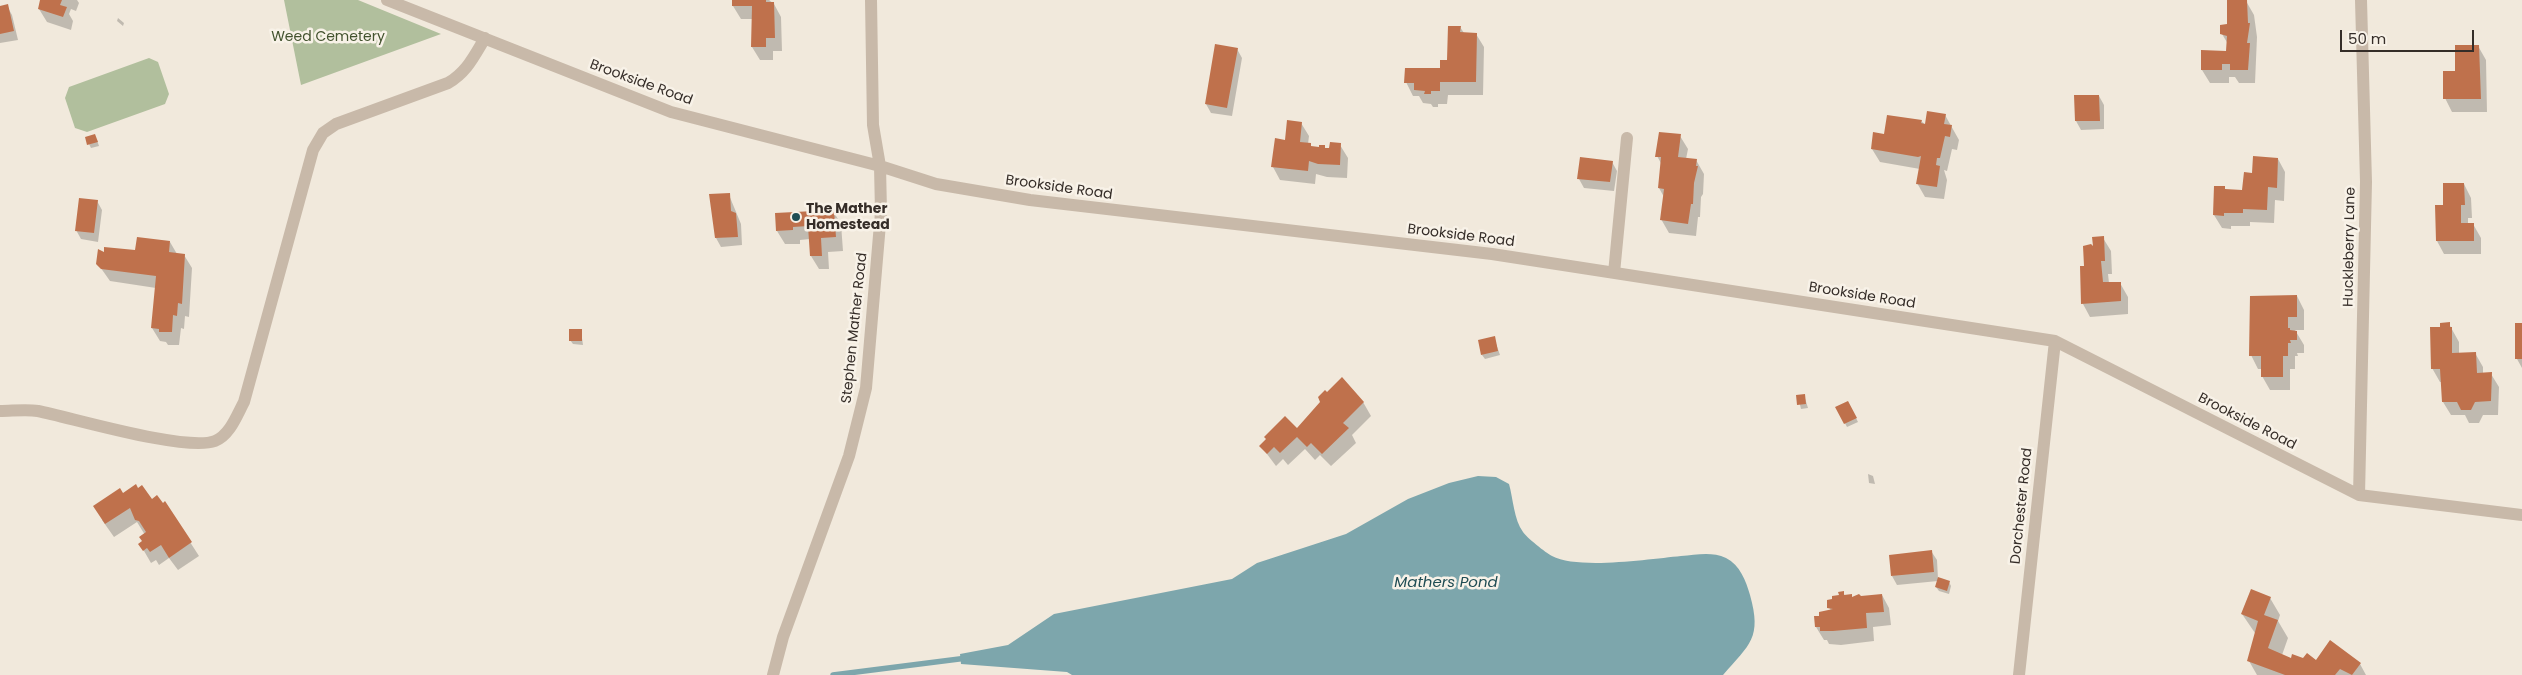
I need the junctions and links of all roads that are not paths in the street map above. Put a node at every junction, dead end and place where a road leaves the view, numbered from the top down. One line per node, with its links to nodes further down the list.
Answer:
1 (386, 0): 4 (street, Brookside Road)
2 (871, 0): 6 (street, Stephen Mather Road)
3 (2361, 0): 10 (street, Huckleberry Lane)
4 (485, 38): 6 (street, Brookside Road); 9 (street)
5 (1627, 138): 7 (street)
6 (880, 166): 7 (street, Brookside Road); 12 (street, Stephen Mather Road)
7 (1614, 273): 8 (street, Brookside Road)
8 (2055, 341): 10 (street, Brookside Road); 13 (street, Dorchester Road)
9 (0, 411)
10 (2359, 496): 11 (street, Brookside Road)
11 (2522, 515)
12 (773, 675)
13 (2019, 675)

